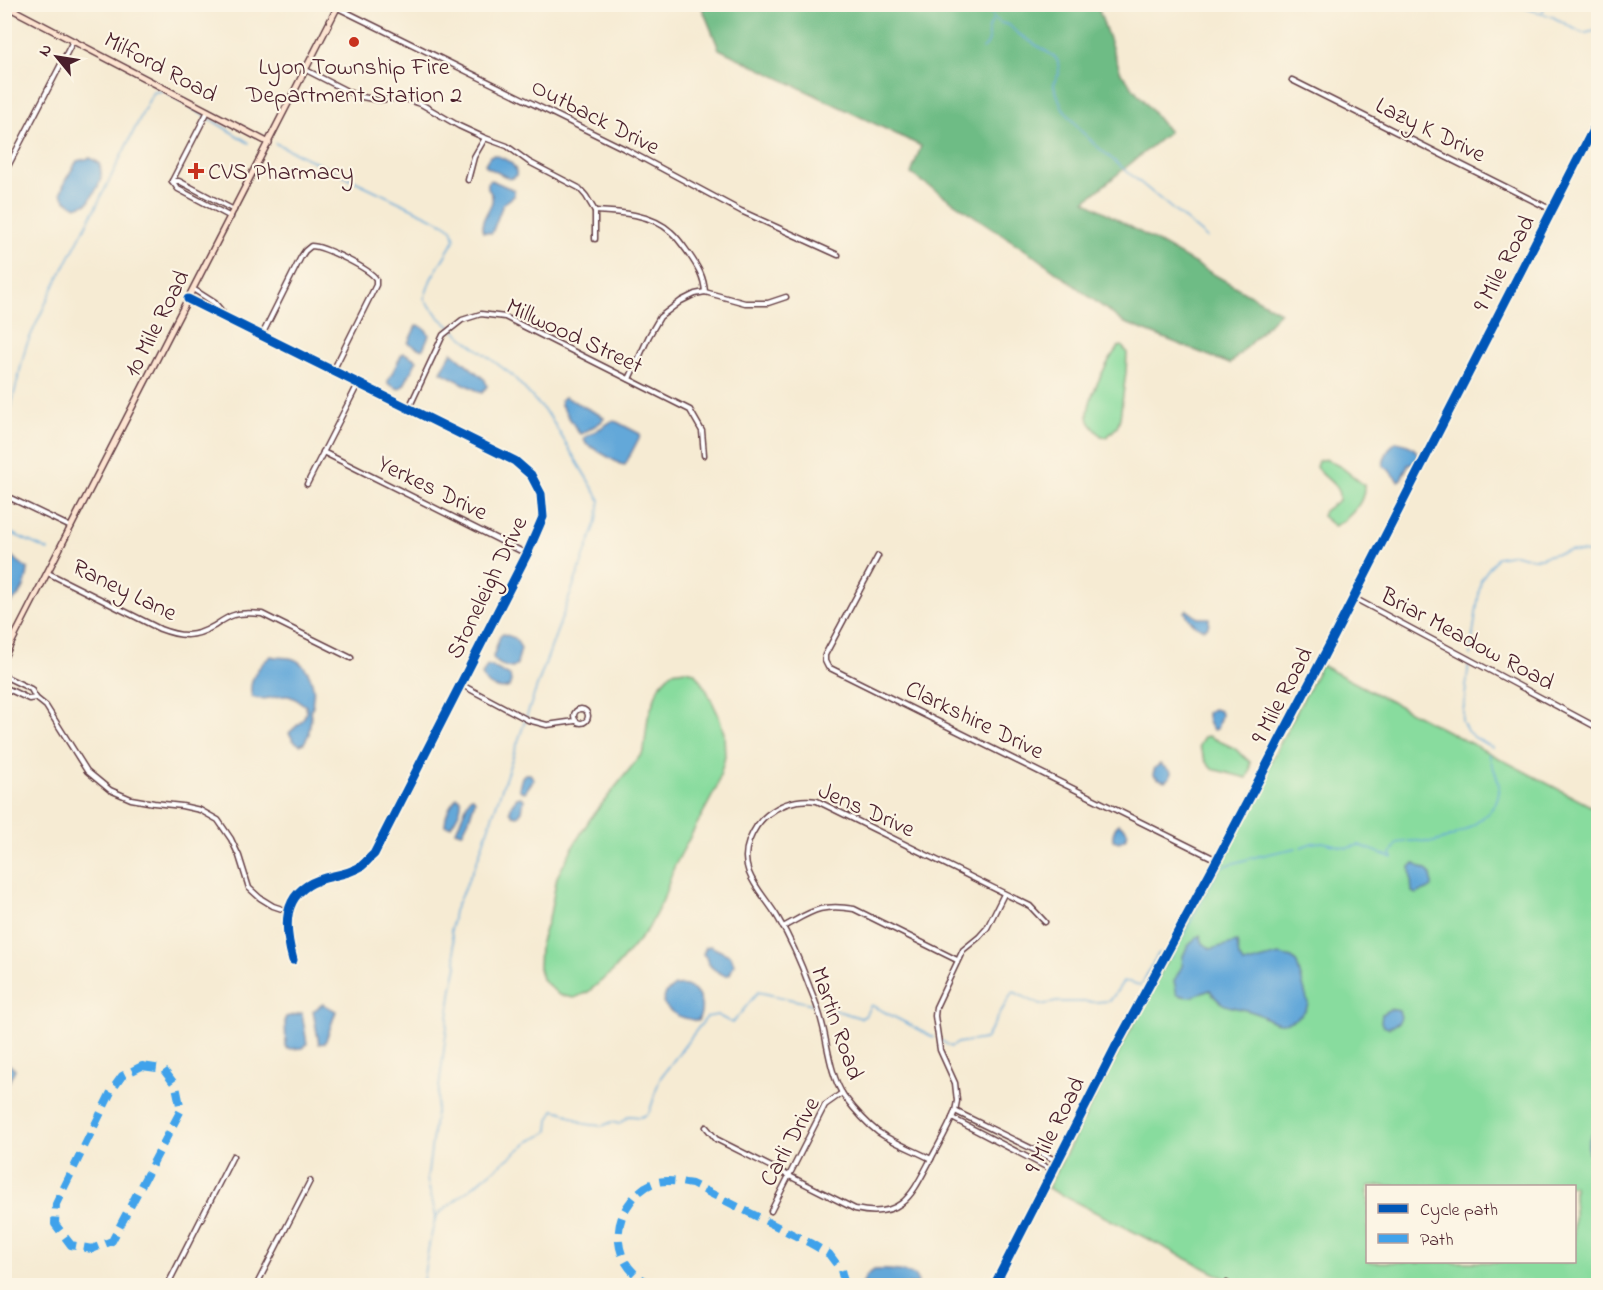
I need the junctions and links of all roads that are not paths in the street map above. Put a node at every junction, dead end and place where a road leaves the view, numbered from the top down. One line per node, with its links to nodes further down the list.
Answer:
1 (4, 5): 3 (street, Milford Road)
2 (338, 6): 4 (street, 10 Mile Road); 18 (street, Outback Drive)
3 (74, 40): 6 (street, Milford Road); 10 (street)
4 (306, 70): 8 (street); 9 (street, 10 Mile Road)
5 (1293, 80): 14 (street, Lazy K Drive)
6 (208, 110): 9 (street, Milford Road); 12 (street)
7 (1599, 120): 14 (street, 9 Mile Road)
8 (484, 138): 11 (street); 15 (street)
9 (269, 143): 13 (street, 10 Mile Road)
10 (4, 174)
11 (468, 180)
12 (172, 181): 13 (street); 16 (street)
13 (234, 210): 16 (street, 10 Mile Road)
14 (1553, 210): 37 (street, 9 Mile Road)
15 (595, 211): 17 (street); 20 (street)
16 (231, 217): 19 (street, 10 Mile Road)
17 (595, 239)
18 (838, 255)
19 (193, 289): 22 (street, 10 Mile Road); 23 (street, Stoneleigh Drive)
20 (705, 292): 21 (street); 26 (street)
21 (786, 297)
22 (188, 299): 23 (street, Stoneleigh Drive); 33 (street, 10 Mile Road)
23 (227, 317): 24 (street, Stoneleigh Drive)
24 (262, 335): 25 (street, Stoneleigh Drive); 25 (street)
25 (333, 371): 27 (street, Stoneleigh Drive)
26 (628, 379): 28 (street, Millwood Street); 30 (street, Millwood Street)
27 (358, 384): 28 (street, Stoneleigh Drive); 29 (street)
28 (408, 408): 34 (street, Stoneleigh Drive)
29 (323, 452): 31 (street); 34 (street, Yerkes Drive)
30 (704, 455)
31 (307, 484)
32 (4, 495): 33 (street)
33 (71, 527): 36 (street, 10 Mile Road)
34 (527, 554): 41 (street, Stoneleigh Drive)
35 (878, 556): 46 (street, Clarkshire Drive)
36 (48, 573): 38 (street, 10 Mile Road); 39 (street, Raney Lane)
37 (1353, 598): 45 (street, Briar Meadow Road); 46 (street, 9 Mile Road)
38 (4, 657)
39 (351, 658)
40 (4, 676): 43 (street)
41 (460, 684): 44 (street); 48 (street, Stoneleigh Drive)
42 (4, 687): 43 (street)
43 (36, 698): 48 (street)
44 (574, 721): 44 (street)
45 (1599, 728)
46 (1217, 860): 59 (street, 9 Mile Road)
47 (1004, 894): 49 (street, Jens Drive); 50 (street, Jens Drive); 52 (street)
48 (288, 911): 51 (street)
49 (1045, 922)
50 (783, 927): 52 (street); 53 (street, Martin Road)
51 (293, 960)
52 (957, 960): 54 (street)
53 (842, 1093): 58 (street, Martin Road); 61 (street, Carli Drive)
54 (955, 1111): 55 (street); 59 (street)
55 (952, 1118): 58 (street); 60 (street)
56 (706, 1127): 61 (street)
57 (233, 1156): 64 (street)
58 (931, 1159): 61 (street)
59 (1057, 1161): 60 (street, 9 Mile Road)
60 (1052, 1170): 66 (street, 9 Mile Road)
61 (788, 1177): 63 (street, Carli Drive)
62 (310, 1181): 65 (street)
63 (771, 1211)
64 (167, 1286)
65 (256, 1286)
66 (994, 1286)

